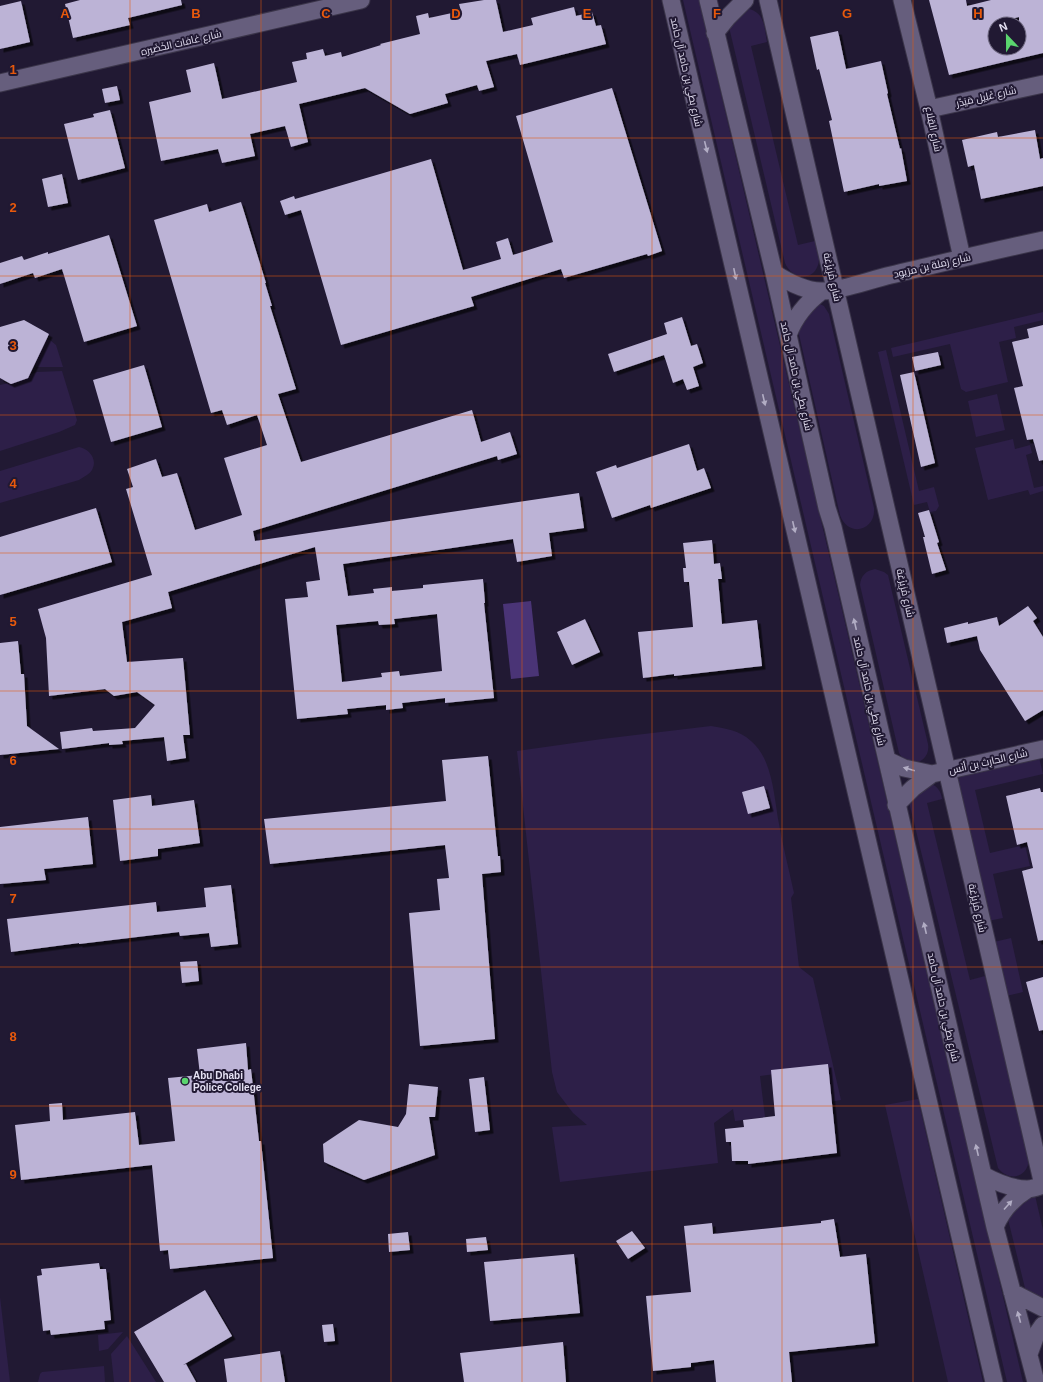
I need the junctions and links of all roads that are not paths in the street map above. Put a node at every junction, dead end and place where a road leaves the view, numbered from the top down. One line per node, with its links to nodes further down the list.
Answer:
1 (361, 0): 8 (street, شارع غافات الخَضَيره)
2 (671, 0): 27 (street, شارع بطي بن حامد آل حامد, one-way to 27)
3 (708, 0): 7 (street, شارع بطي بن حامد آل حامد)
4 (745, 0): 7 (street)
5 (768, 0): 14 (street, شارع مْزِيرْعَة)
6 (902, 0): 10 (street, شارع القِلاع)
7 (715, 33): 13 (street, شارع بطي بن حامد آل حامد)
8 (0, 83)
9 (1043, 84): 10 (street, شارع غَلِيل مَيَدَّر)
10 (930, 109): 12 (street, شارع القِلاع)
11 (1043, 240): 12 (street, شارع رَملة بن مرَيوِد)
12 (962, 258): 14 (street, شارع رَملة بن مرَيوِد)
13 (774, 273): 14 (street, شارع رَملة بن مرَيوِد); 15 (street, شارع بطي بن حامد آل حامد)
14 (829, 290): 15 (street, شارع رَملة بن مرَيوِد); 18 (street, شارع مْزِيرْعَة)
15 (788, 335): 17 (street, شارع بطي بن حامد آل حامد, one-way to 15)
16 (1043, 749): 18 (street, شارع الحارِث بن أنَس)
17 (887, 760): 18 (street, شارع الحارِث بن أنَس, one-way to 17); 19 (street, شارع بطي بن حامد آل حامد)
18 (939, 772): 19 (street, شارع الحارِث بن أنَس); 21 (street, شارع مْزِيرْعَة)
19 (896, 805): 20 (street, شارع بطي بن حامد آل حامد, one-way to 19)
20 (983, 1175): 21 (street); 22 (street, شارع بطي بن حامد آل حامد)
21 (1035, 1187): 22 (street, one-way to 21)
22 (995, 1227): 23 (street, شارع بطي بن حامد آل حامد)
23 (1012, 1292): 24 (street); 26 (street, شارع بطي بن حامد آل حامد, one-way to 23)
24 (1043, 1308)
25 (1043, 1325): 26 (street)
26 (1029, 1354): 28 (street, شارع بطي بن حامد آل حامد)
27 (994, 1382)
28 (1036, 1382)

